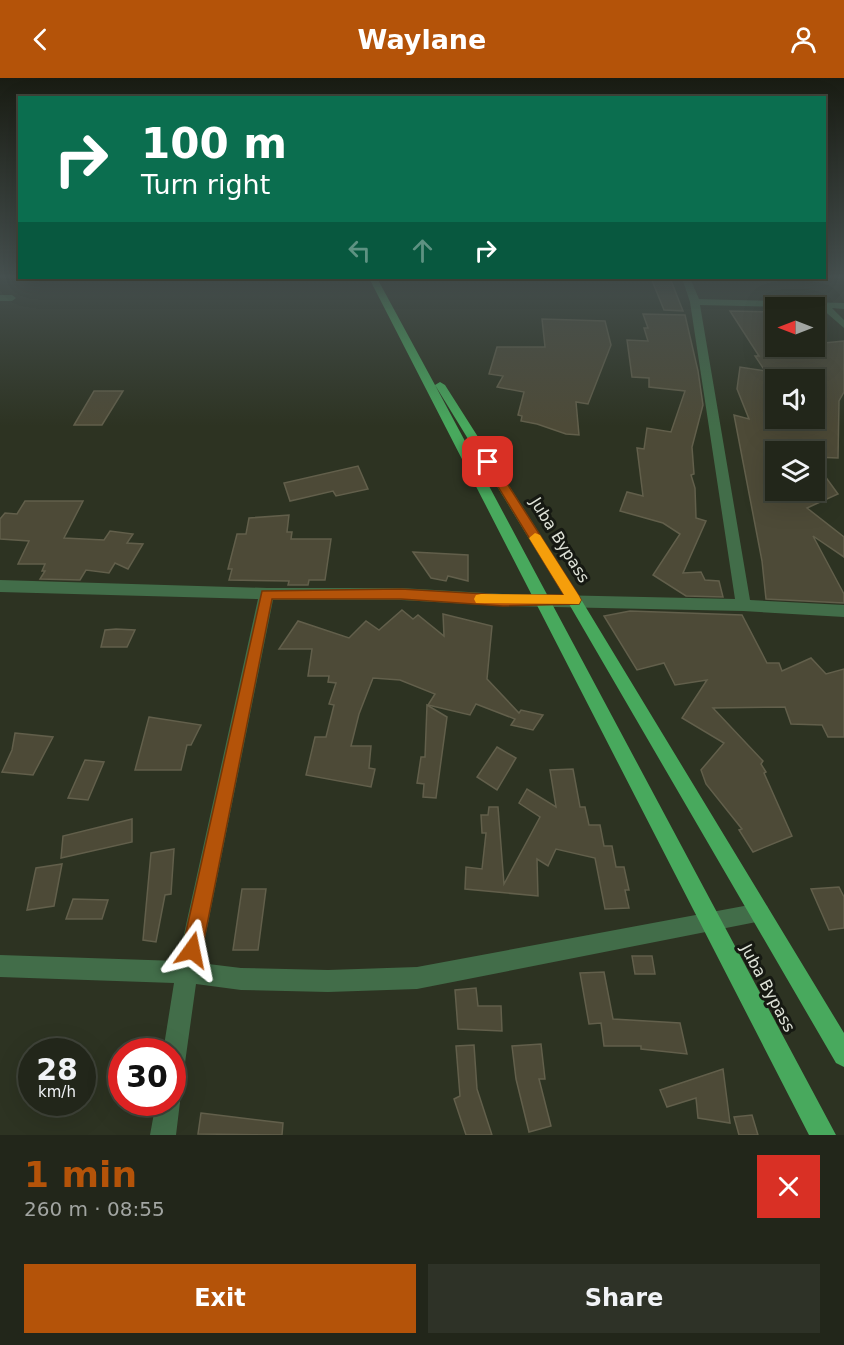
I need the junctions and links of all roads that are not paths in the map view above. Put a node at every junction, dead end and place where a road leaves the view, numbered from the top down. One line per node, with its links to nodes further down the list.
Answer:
1 (400, 327): 6 (main road, Juba Bypass)
2 (404, 327): 7 (main road, Juba Bypass)
3 (699, 327): 8 (street)
4 (0, 586): 5 (street)
5 (267, 594): 6 (street); 13 (street)
6 (542, 600): 7 (street); 11 (main road, Juba Bypass)
7 (574, 600): 8 (street); 10 (main road, Juba Bypass)
8 (743, 605): 9 (street)
9 (844, 611)
10 (760, 913): 11 (street); 15 (main road, Juba Bypass)
11 (711, 922): 13 (street); 18 (main road, Juba Bypass)
12 (0, 966): 13 (street)
13 (187, 972): 14 (street)
14 (177, 1038)
15 (844, 1055)
16 (166, 1116): 17 (street)
17 (163, 1135)
18 (823, 1135)

